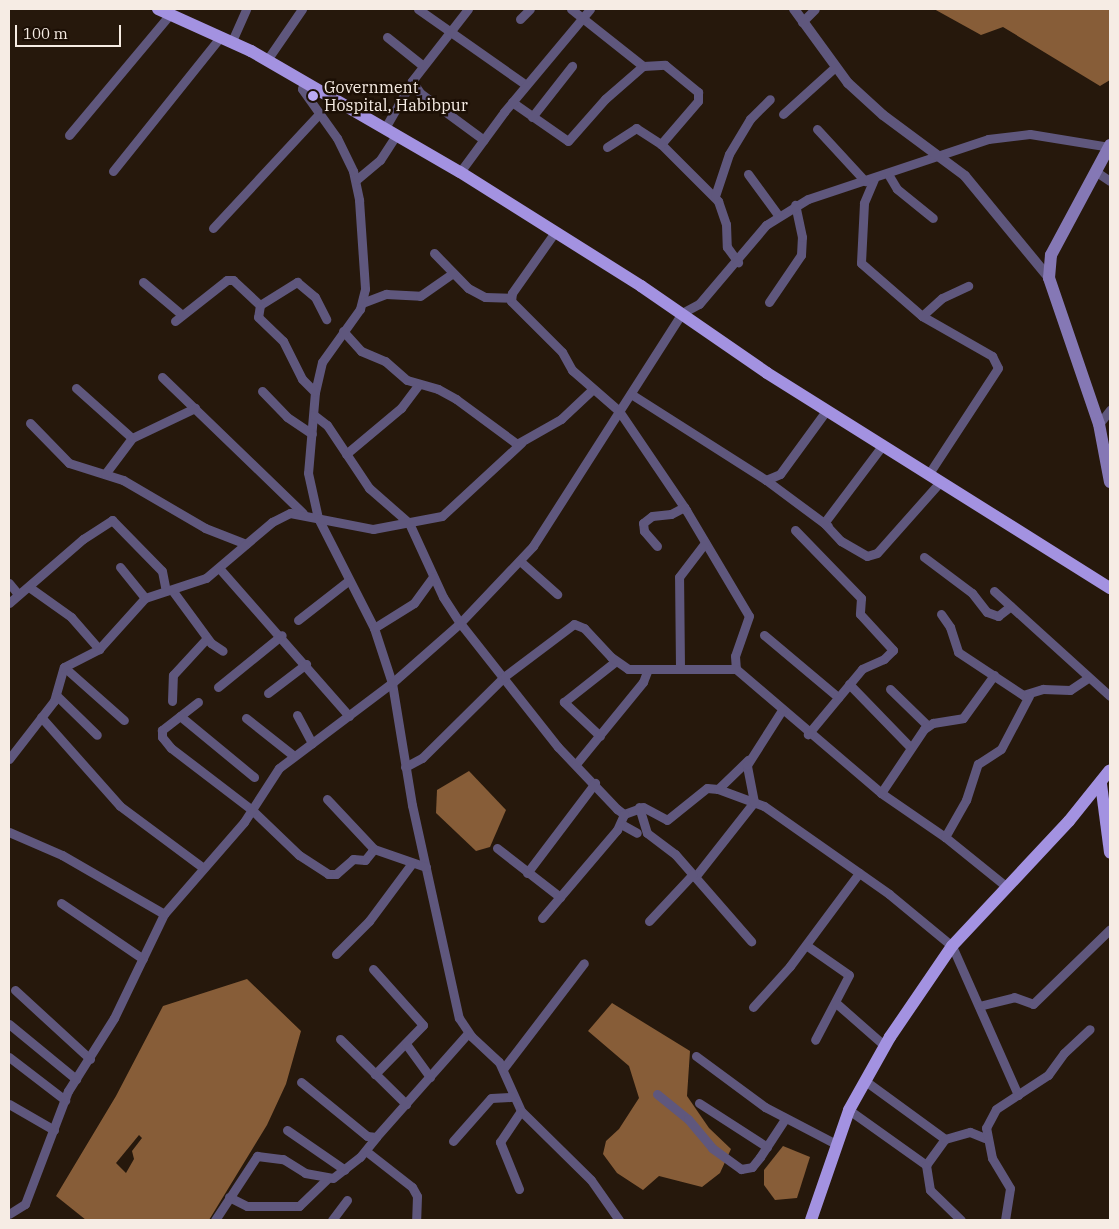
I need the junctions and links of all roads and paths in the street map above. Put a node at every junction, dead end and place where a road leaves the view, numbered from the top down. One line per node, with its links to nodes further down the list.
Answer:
1 (158, 9): 11 (main road)
2 (246, 9): 17 (street)
3 (302, 9): 18 (street)
4 (418, 9): 15 (street)
5 (468, 9): 15 (street)
6 (530, 9): 13 (street)
7 (571, 9): 12 (street)
8 (590, 9): 12 (street)
9 (794, 9): 14 (street)
10 (815, 9): 14 (street)
11 (170, 14): 17 (main road); 33 (street)
12 (582, 18): 21 (street); 25 (street)
13 (520, 19)
14 (802, 22): 22 (street)
15 (453, 31): 19 (street); 25 (street)
16 (388, 37): 19 (street)
17 (226, 39): 18 (main road); 39 (street)
18 (267, 60): 23 (main road)
19 (422, 65): 24 (street)
20 (572, 66): 30 (street)
21 (643, 66): 30 (street); 35 (street)
22 (835, 67): 29 (street); 38 (street)
23 (304, 81): 28 (street); 32 (main road)
24 (412, 81): 32 (street); 34 (street)
25 (526, 85): 27 (street)
26 (770, 99): 47 (street)
27 (512, 102): 30 (street); 34 (street)
28 (320, 114): 44 (street); 51 (street)
29 (783, 114)
30 (532, 117)
31 (817, 129): 45 (street)
32 (391, 131): 41 (main road); 44 (street)
33 (69, 135)
34 (484, 140): 41 (street)
35 (661, 144): 36 (street); 47 (street)
36 (607, 146)
37 (1110, 146): 38 (street); 40 (main road)
38 (938, 155): 43 (street); 56 (street)
39 (113, 171)
40 (1095, 171): 46 (street); 56 (main road)
41 (460, 172): 52 (main road)
42 (748, 174): 49 (street)
43 (888, 174): 45 (street); 50 (street)
44 (356, 180): 61 (street)
45 (870, 180): 48 (street); 65 (street)
46 (1110, 182)
47 (715, 196): 54 (street)
48 (795, 205): 49 (street); 60 (street)
49 (778, 215): 54 (street)
50 (933, 218)
51 (213, 228)
52 (555, 232): 59 (street); 63 (main road)
53 (434, 253): 55 (street)
54 (738, 262): 63 (street)
55 (453, 273): 59 (street); 61 (street)
56 (1049, 278): 82 (main road)
57 (143, 282): 64 (street)
58 (968, 286): 65 (street)
59 (510, 298): 72 (street)
60 (769, 302)
61 (362, 303): 68 (street)
62 (260, 305): 64 (street); 66 (street); 74 (street)
63 (682, 314): 75 (street); 78 (main road)
64 (182, 315): 67 (street)
65 (922, 316): 89 (street)
66 (326, 319)
67 (175, 321)
68 (343, 331): 70 (street); 74 (street)
69 (162, 377): 76 (street)
70 (419, 384): 85 (street); 87 (street)
71 (76, 388): 84 (street)
72 (593, 389): 79 (street); 85 (street)
73 (262, 391): 83 (street)
74 (314, 392): 80 (street)
75 (631, 394): 79 (street); 90 (street)
76 (195, 408): 84 (street); 94 (street)
77 (1110, 410): 82 (street)
78 (826, 411): 86 (main road); 90 (street)
79 (619, 412): 93 (street); 104 (street)
80 (314, 415): 83 (street); 87 (street)
81 (30, 423): 88 (street)
82 (1099, 424): 92 (main road)
83 (312, 434): 95 (street)
84 (132, 438): 88 (street)
85 (521, 443): 96 (street)
86 (882, 446): 89 (main road); 97 (street)
87 (346, 454): 96 (street)
88 (105, 474): 101 (street)
89 (928, 475): 91 (main road)
90 (766, 480): 97 (street)
91 (940, 482): 97 (street); 111 (main road)
92 (1110, 482)
93 (684, 507): 100 (street); 102 (street)
94 (303, 513): 95 (street); 101 (street)
95 (318, 518): 96 (street); 108 (street)
96 (409, 523): 107 (street)
97 (824, 523): 99 (street)
98 (795, 530): 138 (street)
99 (835, 531)
100 (705, 543): 131 (street); 133 (street)
101 (246, 544): 106 (street)
102 (657, 546)
103 (924, 557): 118 (street)
104 (520, 560): 115 (street); 121 (street)
105 (120, 567): 116 (street)
106 (219, 568): 112 (street); 124 (street)
107 (433, 577): 121 (street); 122 (street)
108 (348, 581): 120 (street); 122 (street)
109 (9, 583): 114 (street)
110 (29, 587): 112 (street); 114 (street); 126 (street)
111 (1110, 588)
112 (169, 590): 116 (street); 125 (street)
113 (994, 591): 118 (street)
114 (18, 594): 117 (street)
115 (557, 594)
116 (145, 598): 126 (street)
117 (9, 603)
118 (1011, 606): 136 (street)
119 (941, 614): 134 (street)
120 (298, 620)
121 (460, 623): 135 (street); 137 (street)
122 (374, 628): 137 (street)
123 (764, 635): 145 (street)
124 (282, 636): 129 (street); 139 (street)
125 (207, 638): 127 (street); 146 (street)
126 (98, 649): 130 (street)
127 (223, 651)
128 (616, 661): 132 (street); 135 (street); 158 (street)
129 (306, 664): 141 (street); 151 (street)
130 (64, 667): 142 (street); 154 (street)
131 (680, 667): 132 (street); 133 (street)
132 (648, 669): 158 (street)
133 (736, 669): 148 (street)
134 (994, 674): 143 (street); 155 (street)
135 (505, 676): 164 (street); 165 (street)
136 (1088, 678): 143 (street); 144 (street)
137 (392, 683): 151 (street); 165 (street)
138 (849, 684): 145 (street); 160 (street)
139 (218, 687)
140 (890, 688): 155 (street)
141 (268, 693)
142 (56, 695): 152 (street); 157 (street)
143 (1029, 696): 180 (street)
144 (1110, 696)
145 (838, 698): 156 (street)
146 (172, 701)
147 (198, 702): 150 (street)
148 (782, 710): 156 (street); 163 (street)
149 (296, 714): 159 (street)
150 (180, 716): 167 (street); 175 (street)
151 (350, 716): 159 (street)
152 (41, 718): 162 (street); 185 (street)
153 (246, 718): 161 (street)
154 (124, 720)
155 (928, 726): 160 (street)
156 (808, 734): 171 (street)
157 (98, 735)
158 (600, 736): 164 (street)
159 (312, 742): 161 (street)
160 (910, 747): 171 (street)
161 (294, 756): 175 (street)
162 (9, 759)
163 (748, 759): 170 (street); 173 (street)
164 (576, 764): 168 (street)
165 (405, 767): 186 (street)
166 (1110, 770): 169 (main road)
167 (254, 778)
168 (596, 783): 176 (street); 187 (street)
169 (1101, 784): 183 (main road); 190 (main road)
170 (718, 789): 173 (street); 174 (street)
171 (880, 793): 180 (street)
172 (327, 799): 182 (street)
173 (754, 802): 188 (street); 189 (street)
174 (639, 807): 176 (street); 189 (street)
175 (252, 810): 182 (street); 185 (street)
176 (624, 814): 177 (street)
177 (621, 824): 179 (street); 191 (street)
178 (9, 832): 193 (street)
179 (637, 833)
180 (945, 837): 190 (street)
181 (498, 848): 187 (street)
182 (374, 849): 184 (street)
183 (1110, 852)
184 (412, 863): 186 (street); 200 (street)
185 (202, 867): 193 (street)
186 (426, 867): 210 (street)
187 (527, 873): 191 (street)
188 (859, 873): 198 (street); 199 (street)
189 (694, 876): 195 (street); 197 (street)
190 (1006, 887): 199 (main road)
191 (560, 897): 194 (street)
192 (61, 903): 201 (street)
193 (164, 914): 201 (street)
194 (542, 918)
195 (649, 921)
196 (1110, 929): 206 (street)
197 (751, 941)
198 (806, 945): 205 (street); 207 (street)
199 (952, 946): 206 (street); 214 (main road)
200 (336, 954)
201 (142, 959): 217 (street)
202 (584, 963): 218 (street)
203 (373, 969): 213 (street)
204 (15, 990): 217 (street)
205 (836, 1002): 212 (street); 214 (street)
206 (978, 1006): 225 (street)
207 (753, 1008)
208 (9, 1024): 221 (street)
209 (1090, 1029): 225 (street)
210 (468, 1033): 218 (street); 220 (street)
211 (340, 1039): 219 (street)
212 (815, 1040)
213 (406, 1044): 219 (street); 220 (street)
214 (885, 1046): 222 (main road)
215 (696, 1056): 233 (street)
216 (9, 1057): 227 (street)
217 (90, 1059): 221 (street)
218 (503, 1069): 226 (street)
219 (375, 1074): 230 (street)
220 (430, 1077): 230 (street)
221 (76, 1079): 227 (street)
222 (864, 1080): 231 (main road); 238 (street)
223 (301, 1082): 236 (street)
224 (657, 1094): 241 (street)
225 (1018, 1095): 237 (street)
226 (512, 1097): 232 (street); 239 (street)
227 (64, 1100): 234 (street)
228 (699, 1103): 241 (street)
229 (9, 1104): 234 (street)
230 (406, 1104): 236 (street)
231 (849, 1110): 240 (main road); 243 (street)
232 (521, 1111): 246 (street); 254 (street)
233 (786, 1119): 240 (street); 241 (street)
234 (54, 1130): 249 (street)
235 (288, 1130): 244 (street)
236 (376, 1136): 242 (street)
237 (985, 1138): 238 (street); 257 (street)
238 (945, 1139): 243 (street)
239 (454, 1141)
240 (836, 1144): 255 (main road)
241 (767, 1147)
242 (366, 1151): 244 (street); 253 (street)
243 (926, 1165): 256 (street)
244 (345, 1170): 245 (street)
245 (328, 1178): 247 (street); 247 (street)
246 (519, 1189)
247 (229, 1197): 251 (street)
248 (348, 1200): 252 (street)
249 (9, 1212): 250 (street)
250 (18, 1220)
251 (215, 1220)
252 (332, 1220)
253 (416, 1220)
254 (619, 1220)
255 (811, 1220)
256 (962, 1220)
257 (1005, 1220)

